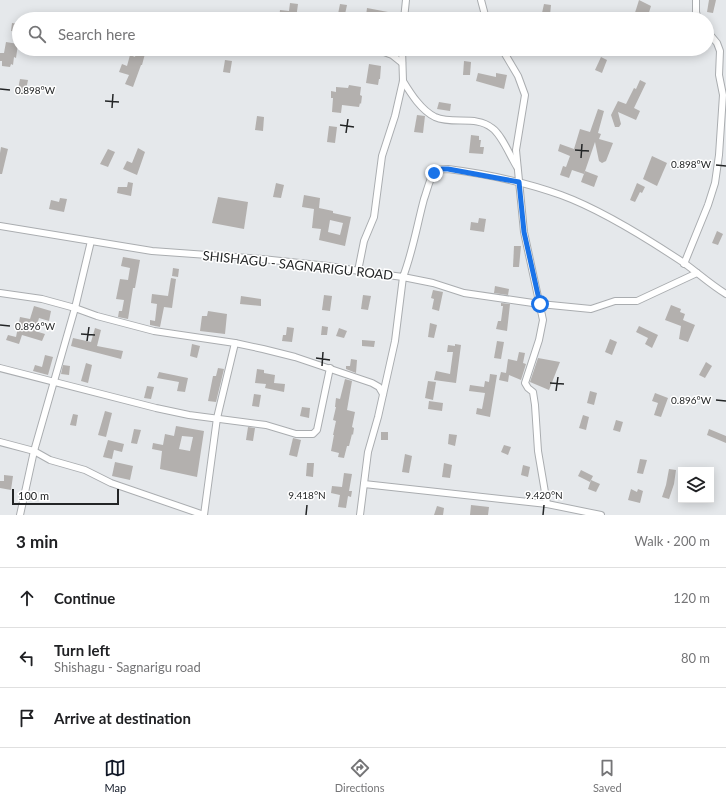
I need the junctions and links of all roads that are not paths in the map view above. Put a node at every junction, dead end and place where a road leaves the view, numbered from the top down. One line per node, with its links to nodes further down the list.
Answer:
1 (406, 0): 4 (street)
2 (481, 0): 5 (street)
3 (696, 0): 6 (street)
4 (405, 12)
5 (484, 12)
6 (696, 12)
7 (714, 39): 14 (street)
8 (393, 56): 11 (street)
9 (402, 56): 11 (street)
10 (506, 56): 15 (street)
11 (402, 63): 12 (street)
12 (402, 81): 15 (street); 20 (street)
13 (726, 82): 14 (street)
14 (722, 90): 19 (street)
15 (518, 168): 16 (street)
16 (519, 182): 19 (street); 22 (street, SHISHAGU - SAGNARIGU ROAD); 25 (street)
17 (0, 226): 18 (street, SHISHAGU - SAGNARIGU ROAD)
18 (91, 241): 20 (street, SHISHAGU - SAGNARIGU ROAD); 26 (street)
19 (684, 264): 21 (street)
20 (358, 271): 22 (street, SHISHAGU - SAGNARIGU ROAD)
21 (697, 274): 24 (street); 25 (street)
22 (403, 276): 25 (street); 31 (street)
23 (0, 293): 26 (street)
24 (726, 294)
25 (540, 304): 36 (street)
26 (76, 308): 27 (street); 30 (street)
27 (235, 343): 29 (street); 32 (street)
28 (0, 368): 30 (street)
29 (330, 368): 31 (street); 32 (street)
30 (55, 383): 32 (street); 34 (street)
31 (383, 394): 35 (street)
32 (217, 418): 38 (street)
33 (0, 442): 34 (street)
34 (34, 451): 37 (street); 38 (street)
35 (364, 484): 36 (street); 39 (street)
36 (547, 504): 40 (street)
37 (20, 515)
38 (204, 515)
39 (360, 515)
40 (601, 515)

